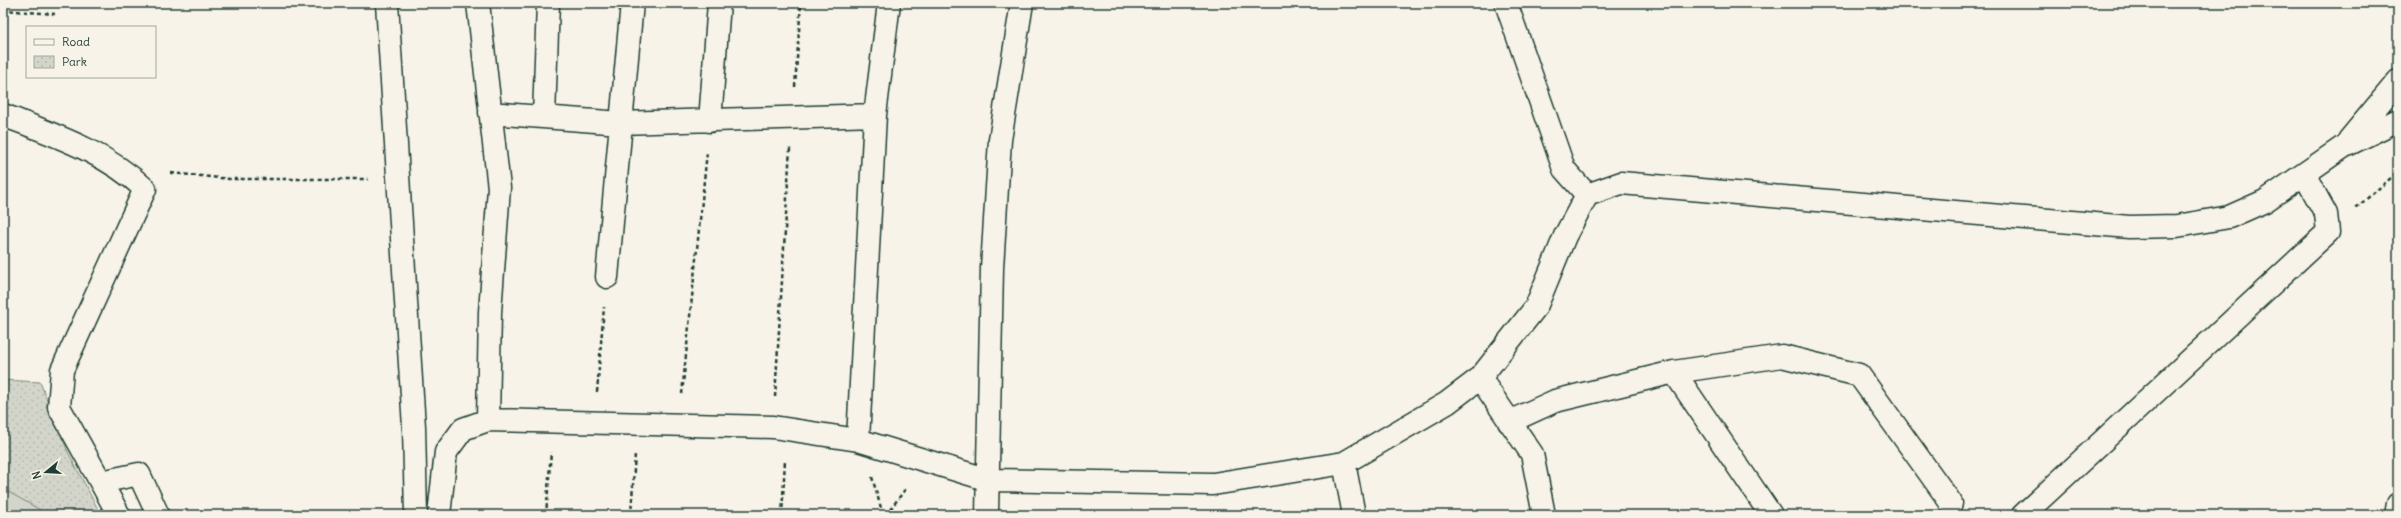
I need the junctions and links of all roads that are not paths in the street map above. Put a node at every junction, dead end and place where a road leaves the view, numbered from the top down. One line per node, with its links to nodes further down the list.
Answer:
1 (387, 3): 33 (street)
2 (478, 3): 10 (street)
3 (548, 3): 13 (street)
4 (632, 3): 16 (street)
5 (719, 3): 14 (street)
6 (889, 3): 12 (street)
7 (1022, 3): 27 (street)
8 (1506, 3): 19 (street)
9 (2398, 81): 17 (street)
10 (490, 113): 13 (street); 23 (street)
11 (3, 115): 28 (street)
12 (875, 115): 14 (street); 25 (street)
13 (544, 117): 16 (street)
14 (710, 120): 16 (street)
15 (2398, 120): 17 (street)
16 (621, 123): 20 (street)
17 (2343, 148): 18 (street)
18 (2304, 174): 19 (street); 39 (street)
19 (1587, 195): 22 (street)
20 (607, 277)
21 (1674, 372): 24 (street); 29 (street); 38 (street)
22 (1480, 378): 24 (street); 26 (street)
23 (488, 420): 25 (street); 34 (street)
24 (1509, 422): 37 (street)
25 (858, 440): 27 (street)
26 (1344, 463): 27 (street); 36 (street)
27 (989, 480): 35 (street)
28 (101, 482): 31 (street); 32 (street)
29 (1951, 503)
30 (2398, 504): 40 (street)
31 (119, 515)
32 (158, 515)
33 (416, 515)
34 (439, 515)
35 (987, 515)
36 (1354, 515)
37 (1544, 515)
38 (1771, 515)
39 (2023, 515)
40 (2396, 515)

